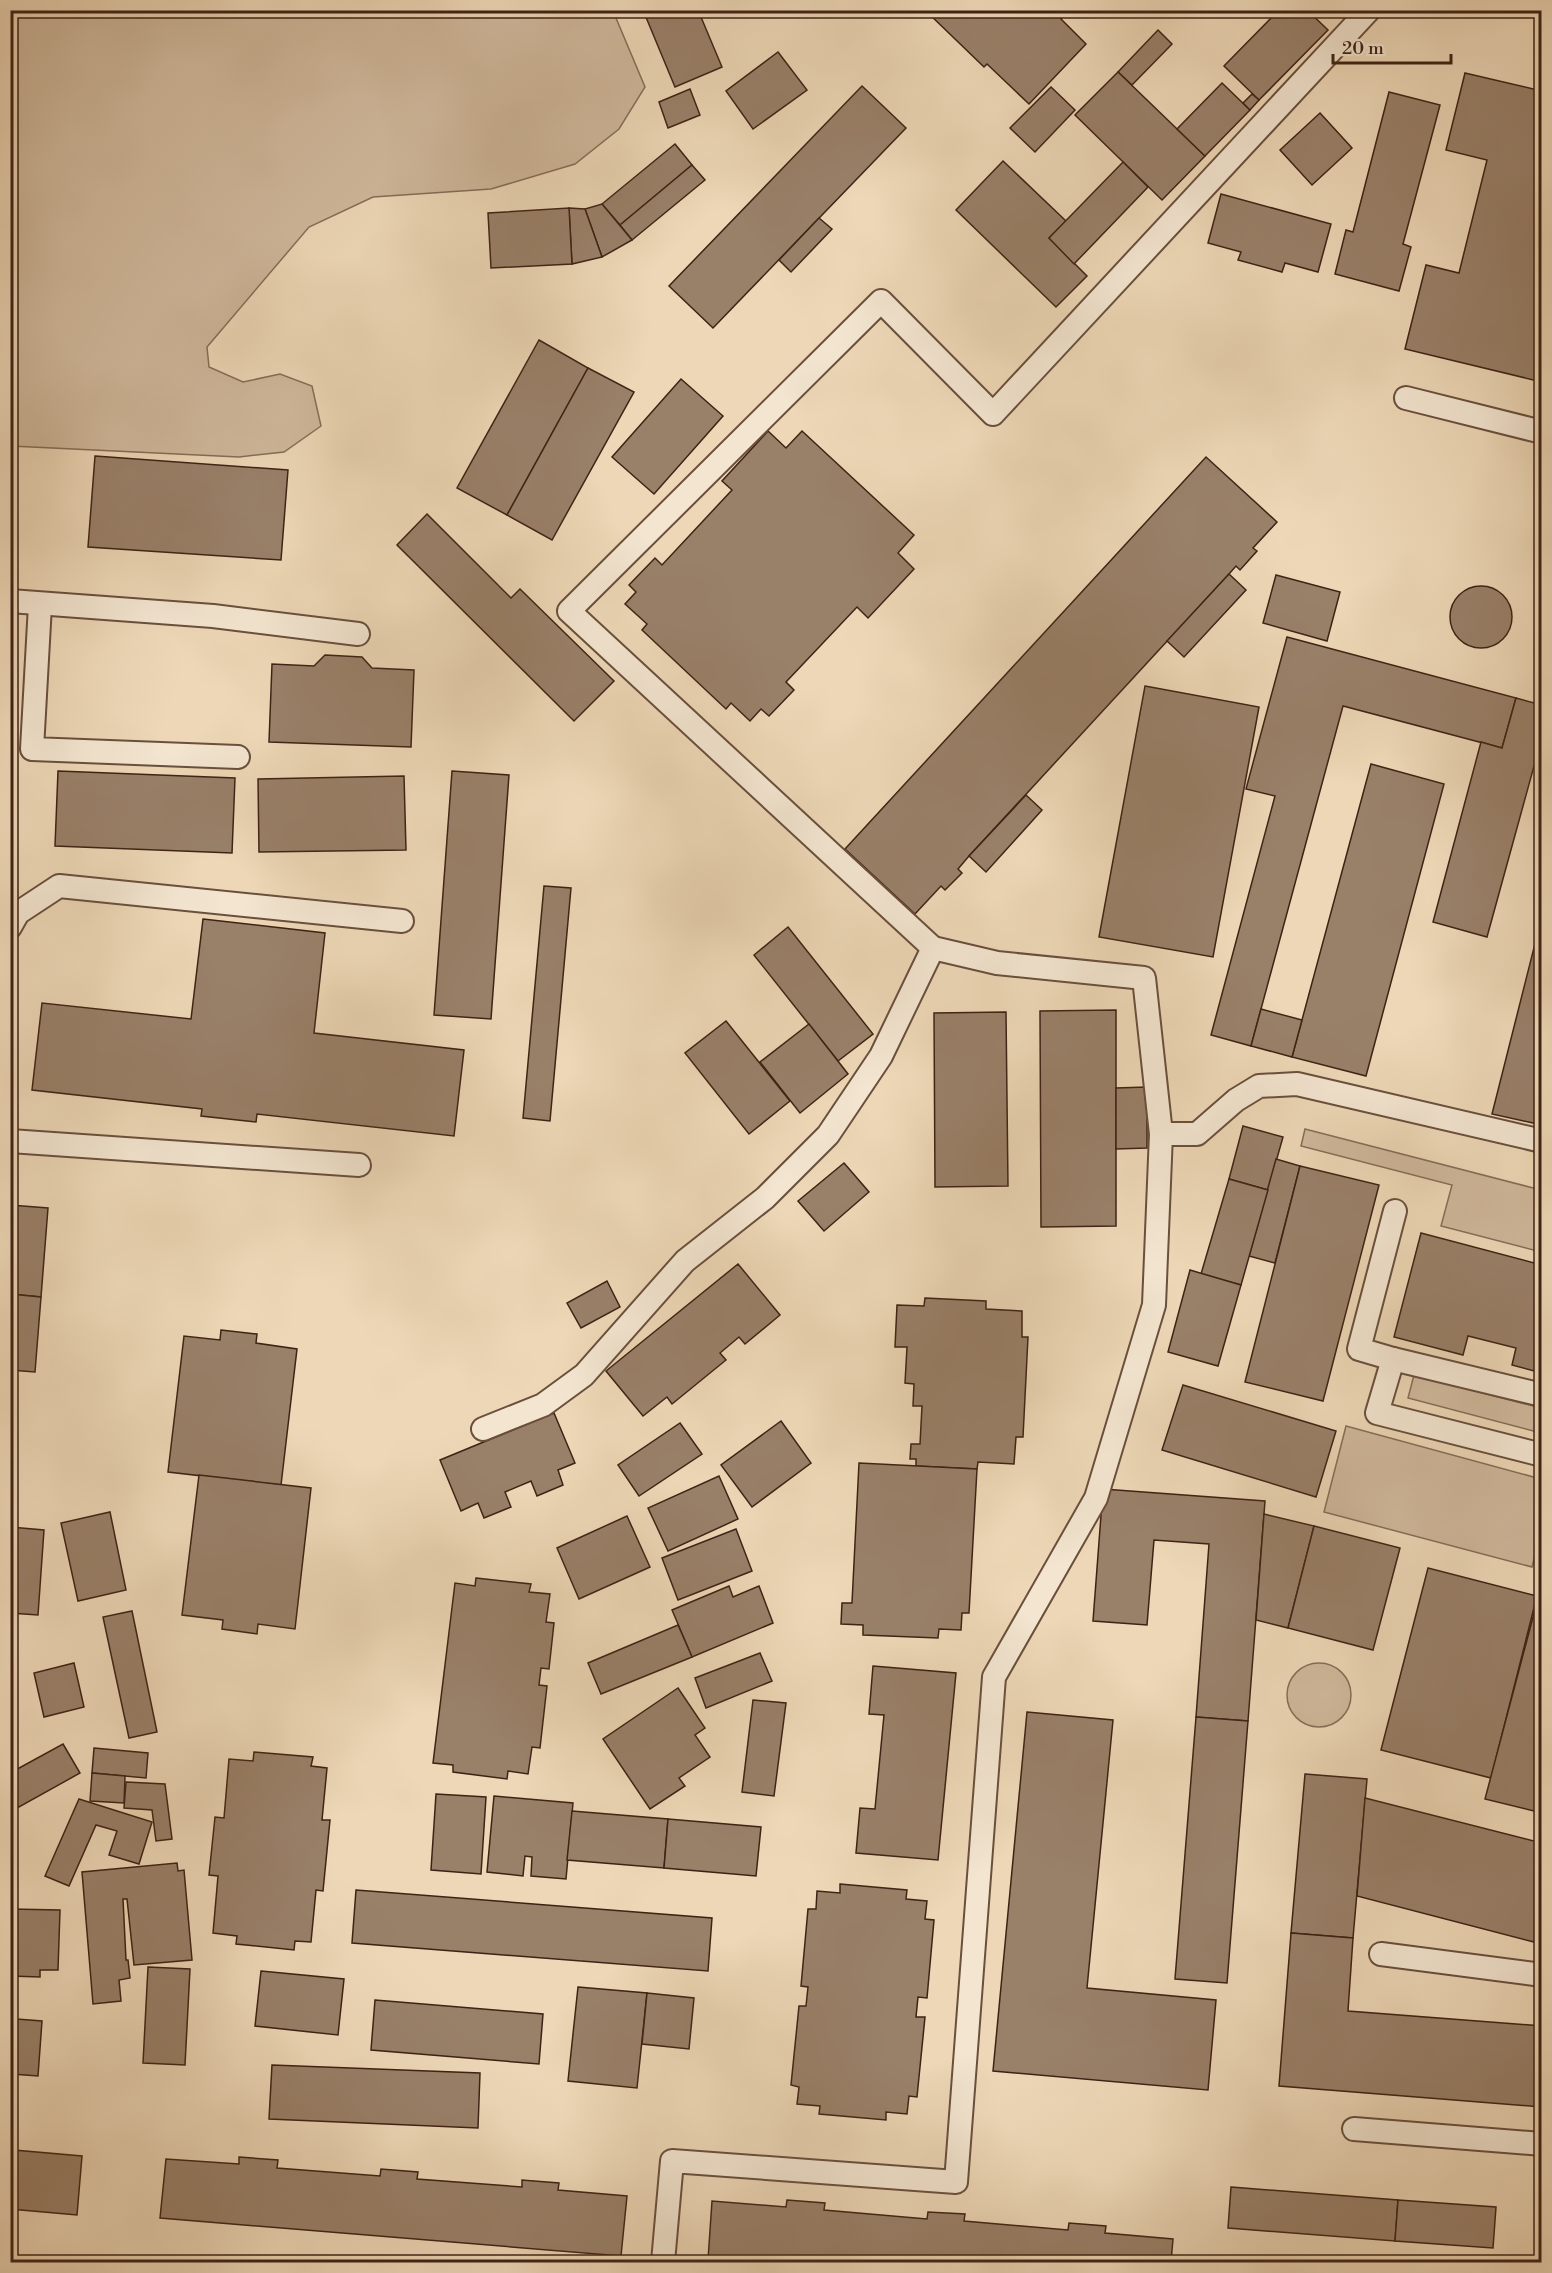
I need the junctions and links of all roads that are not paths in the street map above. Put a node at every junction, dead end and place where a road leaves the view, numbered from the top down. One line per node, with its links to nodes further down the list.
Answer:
1 (1369, 10): 10 (lane)
2 (1406, 398): 3 (lane)
3 (1542, 432)
4 (10, 601): 5 (lane)
5 (40, 605): 6 (lane); 7 (lane)
6 (358, 634)
7 (238, 757)
8 (402, 921): 9 (lane)
9 (10, 927)
10 (933, 948): 11 (lane); 18 (lane)
11 (1161, 1134): 13 (lane); 24 (lane)
12 (10, 1141): 14 (lane)
13 (1542, 1141)
14 (359, 1164)
15 (1395, 1210): 16 (lane)
16 (1393, 1359): 17 (lane); 19 (lane)
17 (1542, 1395)
18 (483, 1429)
19 (1542, 1455)
20 (1382, 1954): 21 (lane)
21 (1542, 1975)
22 (1354, 2129): 23 (lane)
23 (1542, 2144)
24 (663, 2262)

